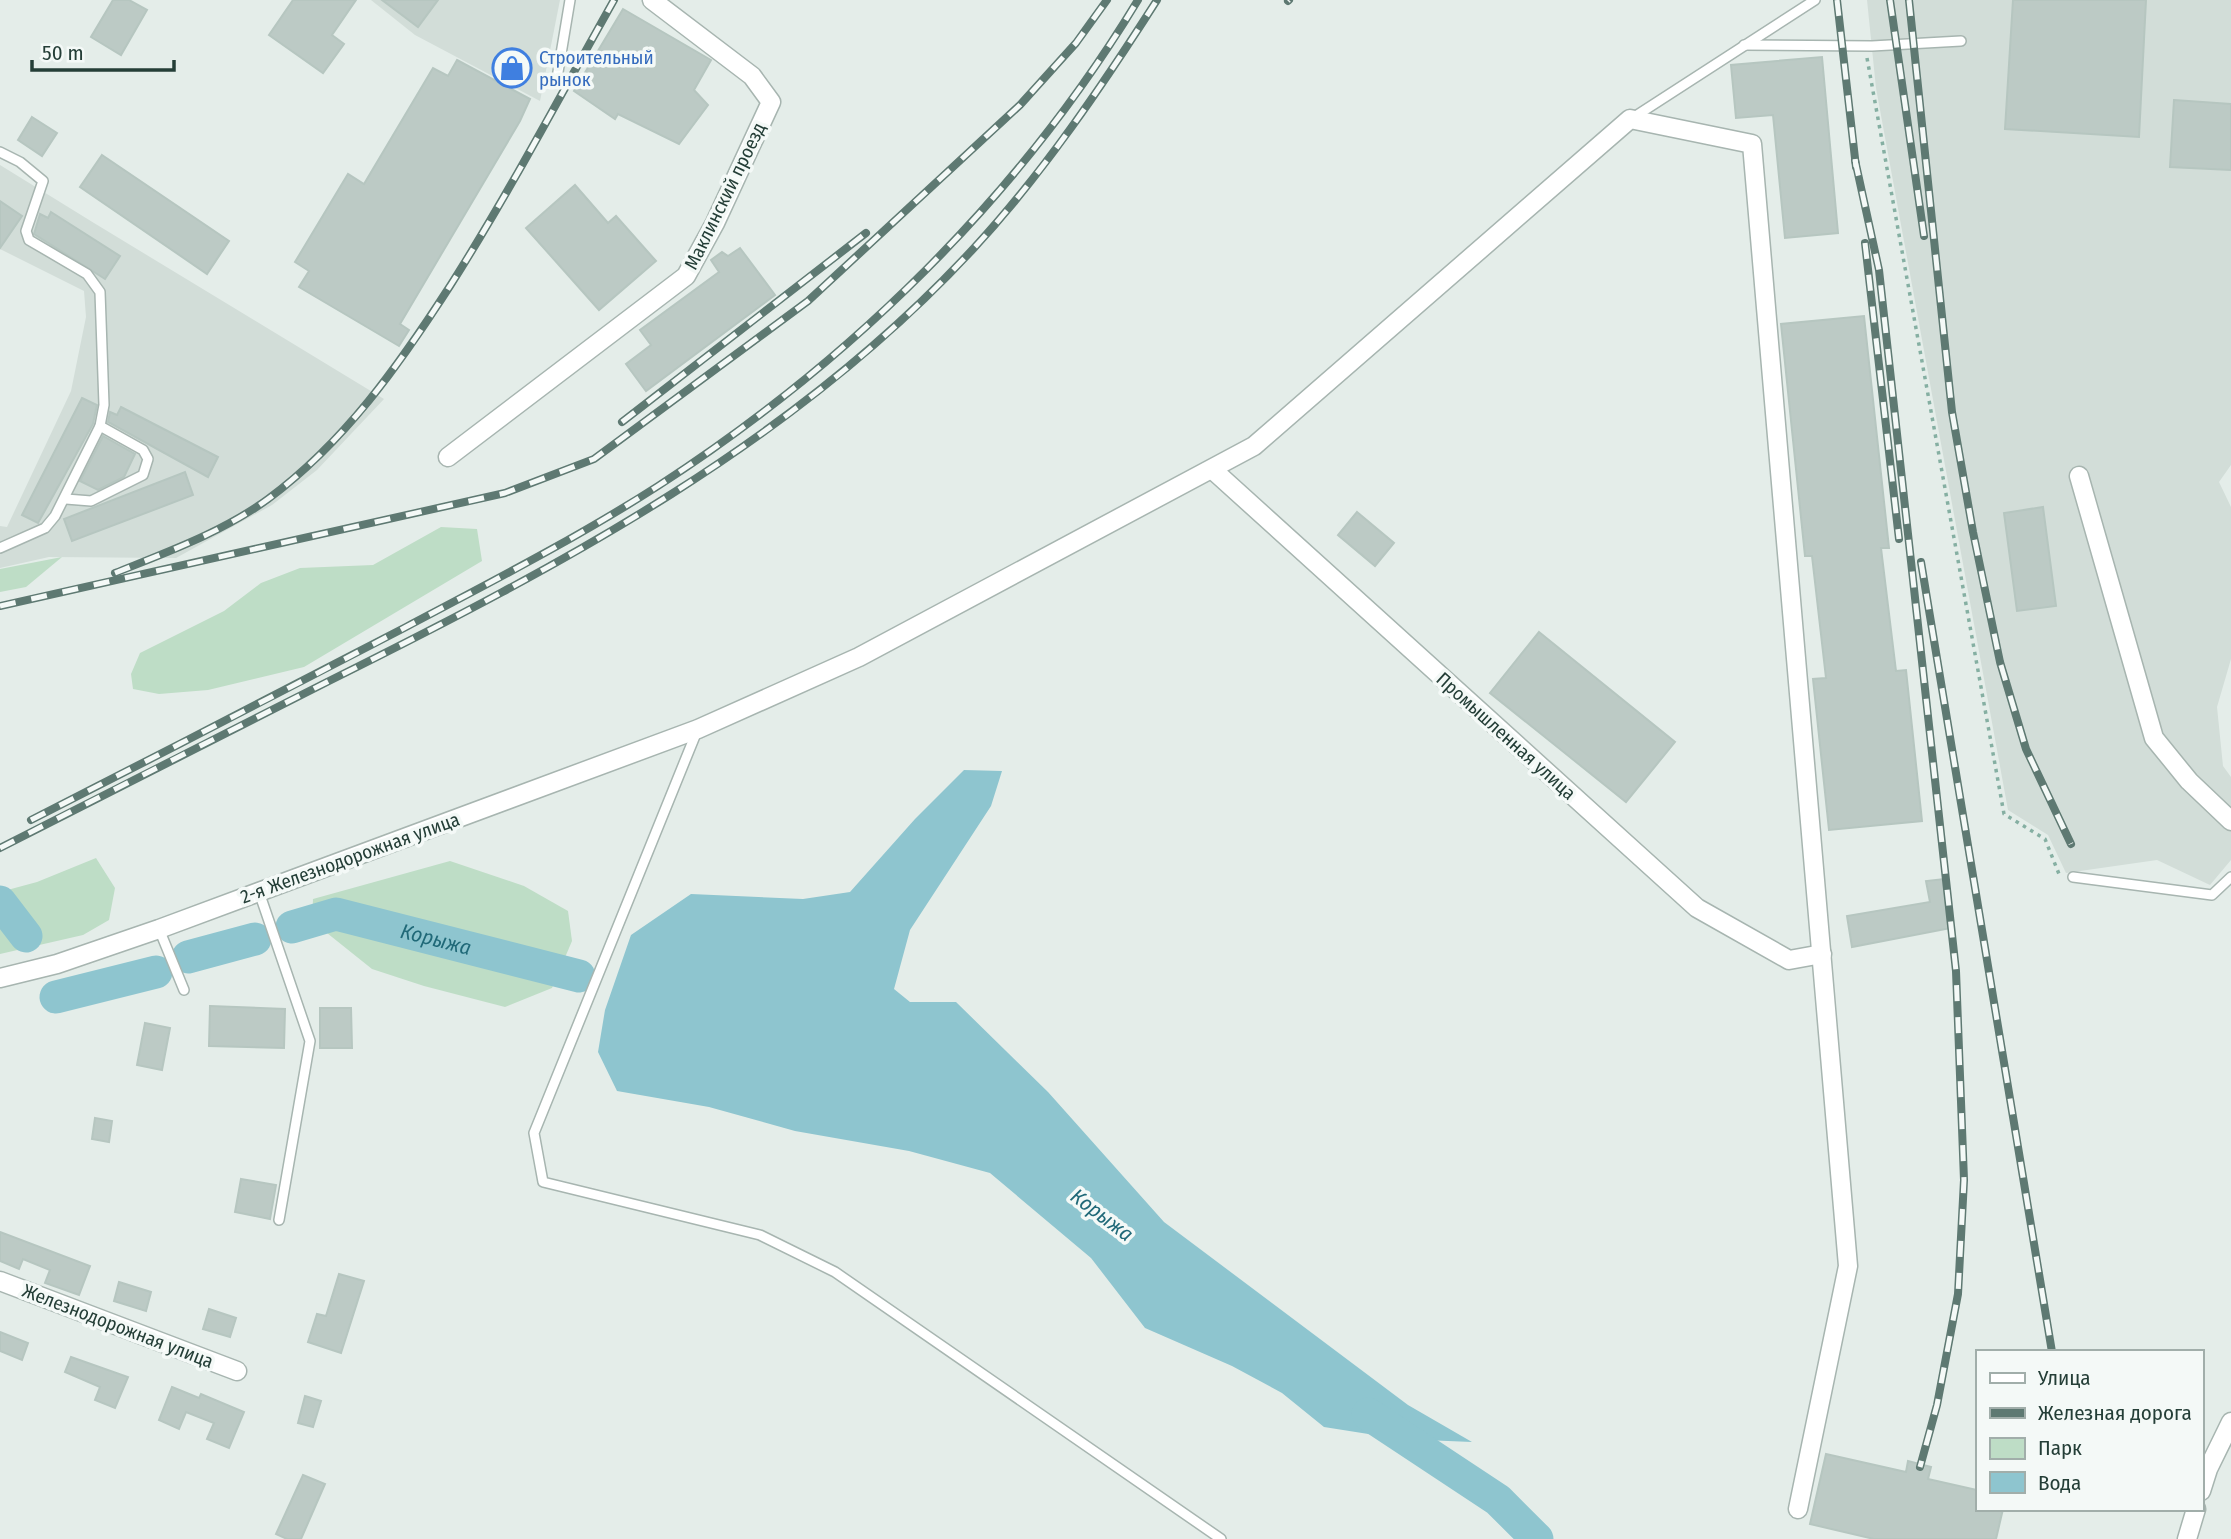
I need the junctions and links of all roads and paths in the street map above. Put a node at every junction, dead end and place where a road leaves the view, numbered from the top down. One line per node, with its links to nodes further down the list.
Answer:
1 (570, 0): 7 (lane)
2 (652, 0): 11 (street, Маклинский проезд)
3 (1815, 0): 5 (lane)
4 (1961, 41): 6 (lane)
5 (1742, 45): 6 (lane); 8 (lane)
6 (1865, 46): 20 (path)
7 (557, 78)
8 (1630, 119): 12 (street, 2-я Железнодорожная улица); 23 (street)
9 (0, 152): 10 (lane)
10 (100, 426): 14 (lane); 14 (lane)
11 (448, 457)
12 (1213, 470): 16 (street, 2-я Железнодорожная улица); 23 (street, Промышленная улица)
13 (2078, 476): 17 (street)
14 (66, 499): 15 (lane)
15 (0, 548)
16 (698, 729): 21 (street, 2-я Железнодорожная улица); 33 (lane)
17 (2231, 821)
18 (2073, 877): 19 (lane)
19 (2231, 877)
20 (2061, 879)
21 (258, 892): 22 (street, 2-я Железнодорожная улица); 26 (lane)
22 (159, 929): 24 (street, 2-я Железнодорожная улица); 25 (lane)
23 (1822, 954): 31 (street)
24 (0, 978)
25 (184, 990)
26 (279, 1220)
27 (0, 1281): 28 (street, Железнодорожная улица)
28 (237, 1371)
29 (2231, 1422): 30 (street)
30 (2203, 1485)
31 (1798, 1509)
32 (2195, 1511): 34 (street)
33 (1221, 1539)
34 (2186, 1539)

